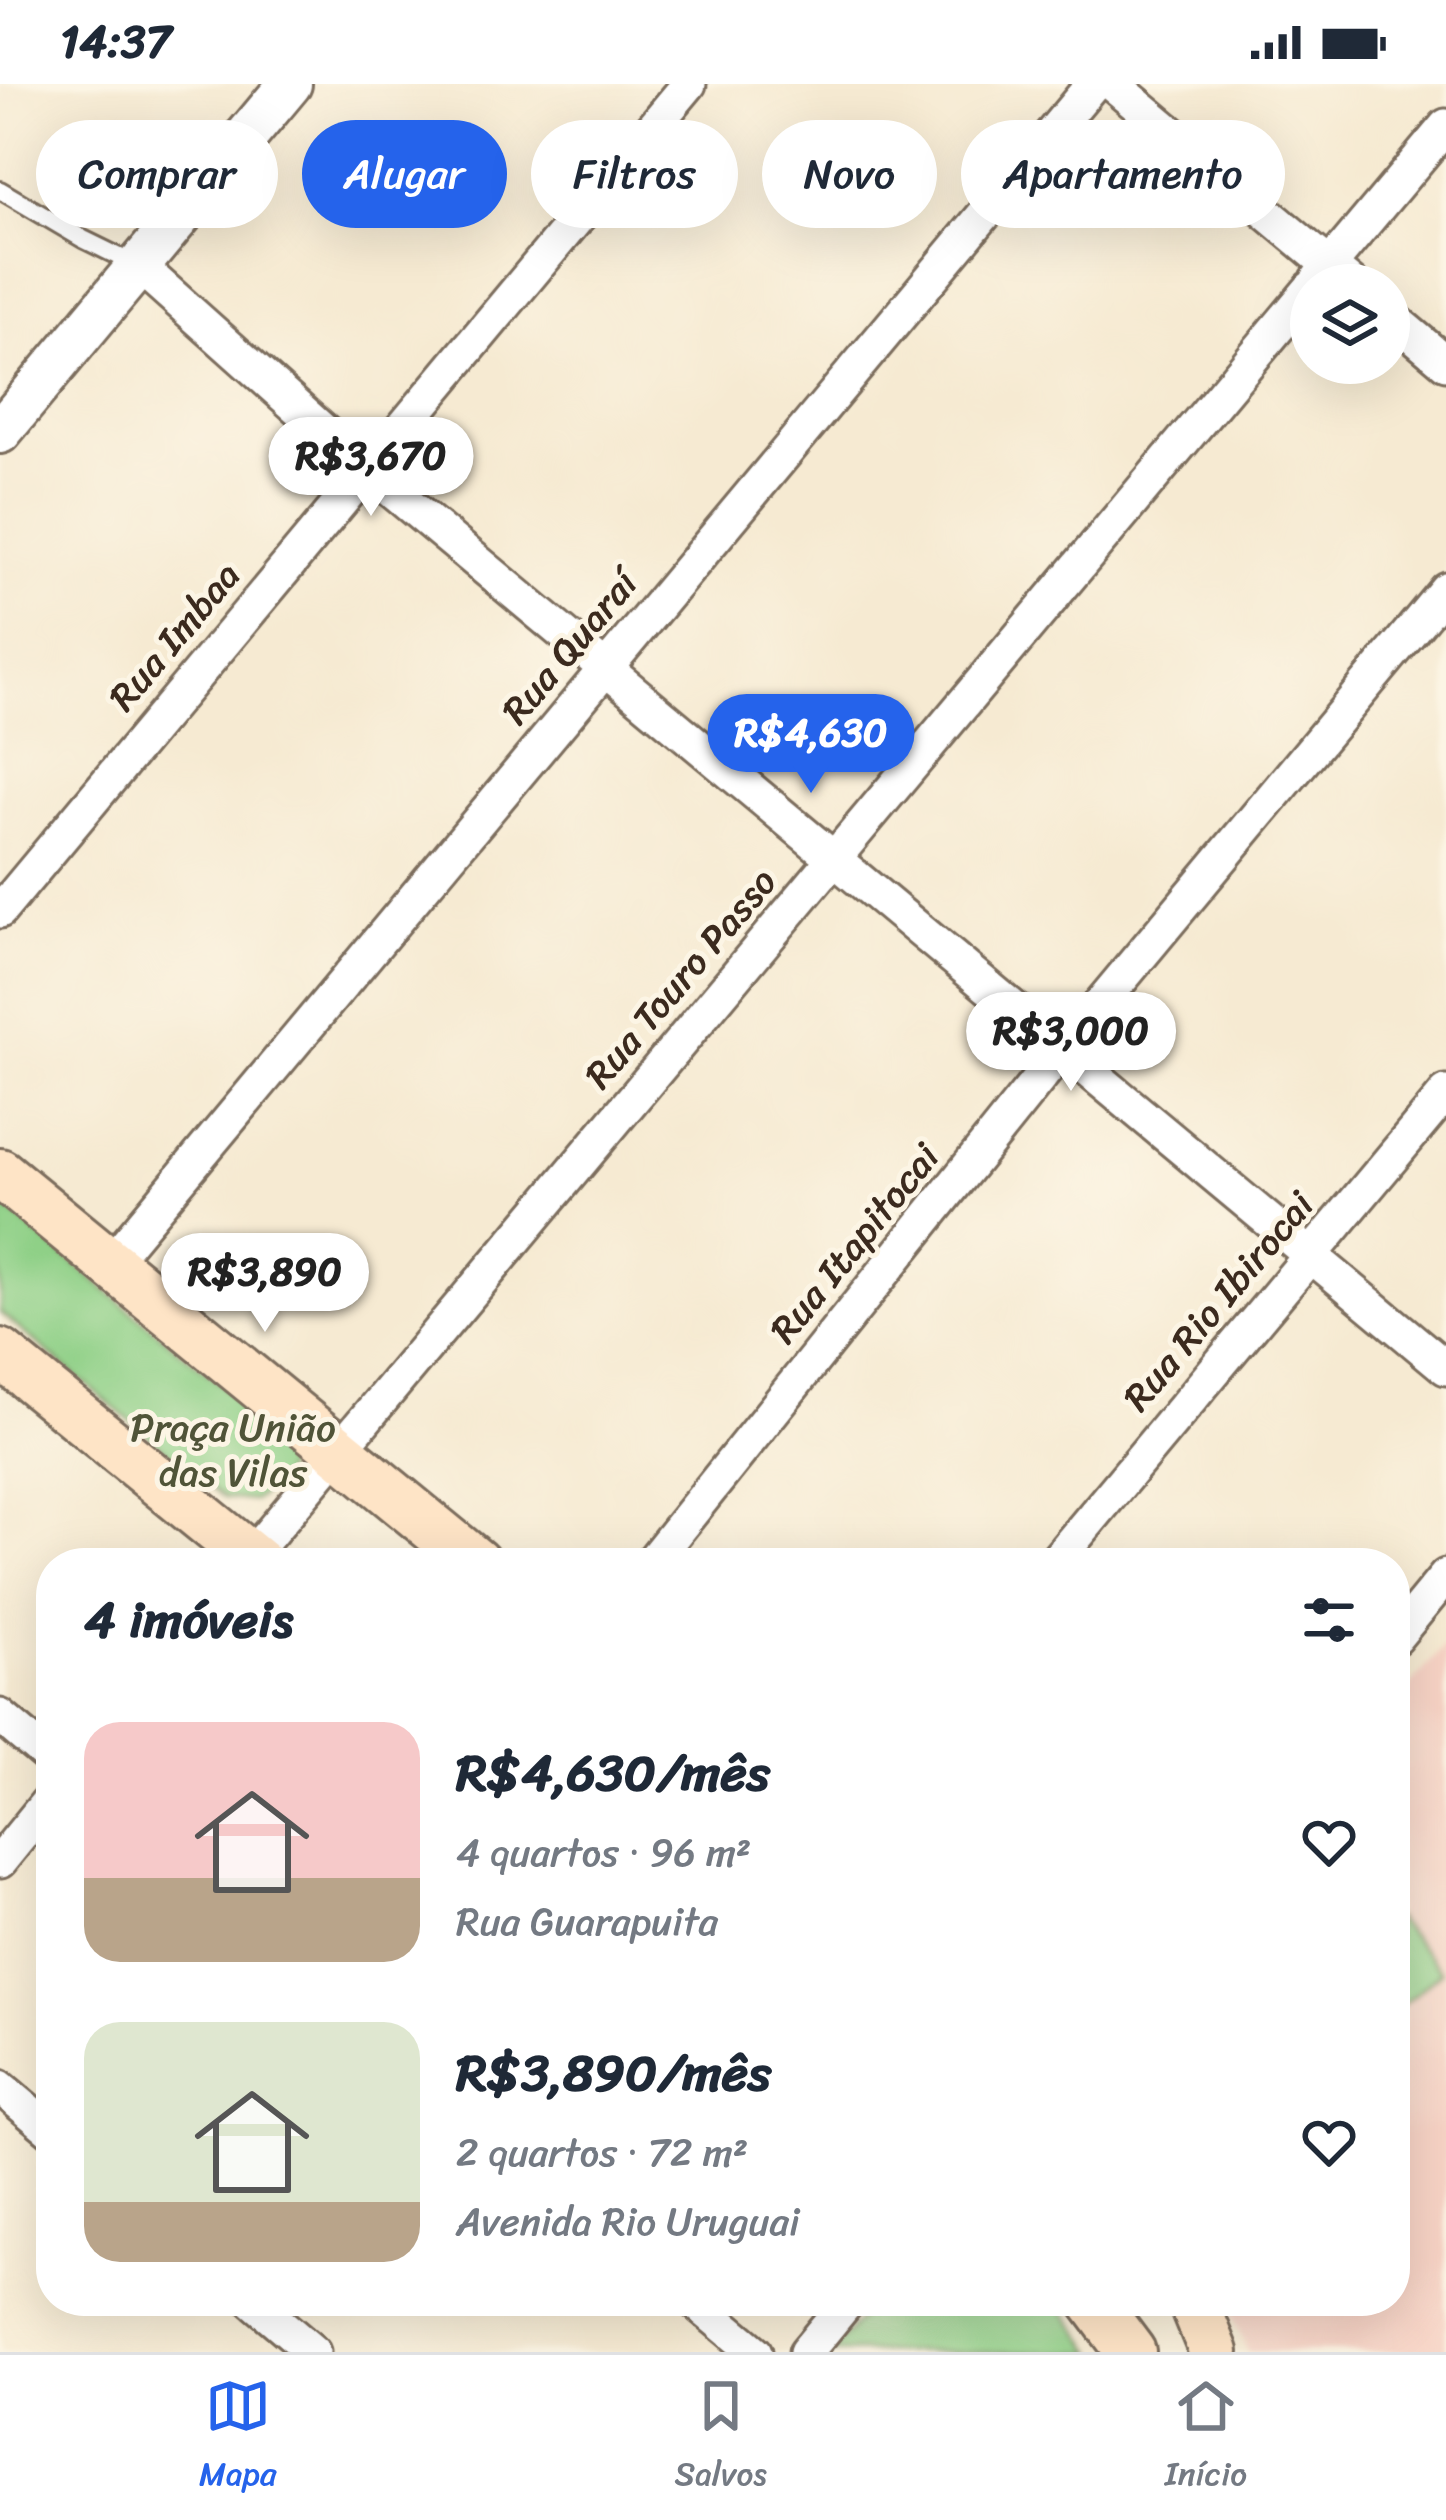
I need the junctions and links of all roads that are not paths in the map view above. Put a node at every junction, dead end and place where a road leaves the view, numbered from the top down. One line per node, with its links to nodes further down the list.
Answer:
1 (290, 84): 9 (street)
2 (689, 84): 14 (street, Rua Imbaa)
3 (1093, 84): 16 (street, Rua Quaraí)
4 (1113, 84): 7 (street)
5 (1446, 126): 8 (street, Rua Touro Passo)
6 (0, 190): 9 (lane)
7 (1309, 264)
8 (1340, 264)
9 (139, 266): 13 (street); 14 (street)
10 (1290, 324): 17 (street, Rua Touro Passo)
11 (1410, 333): 12 (street)
12 (1446, 363)
13 (0, 432)
14 (367, 470): 16 (street); 18 (street, Rua Imbaa)
15 (1446, 589): 19 (street, Rua Itapitocai)
16 (605, 669): 17 (street); 23 (street, Rua Quaraí)
17 (834, 860): 19 (street); 26 (street, Rua Touro Passo)
18 (0, 910)
19 (1062, 1050): 22 (street); 30 (street, Rua Itapitocai)
20 (1446, 1093): 22 (street, Rua Rio Ibirocai)
21 (0, 1173): 23 (main road)
22 (1310, 1257): 25 (street); 31 (street, Rua Rio Ibirocai)
23 (110, 1263): 26 (main road)
24 (0, 1352): 27 (main road)
25 (1446, 1368)
26 (338, 1449): 28 (street, Rua Touro Passo); 29 (main road)
27 (235, 1548)
28 (261, 1548)
29 (458, 1548)
30 (663, 1548)
31 (1067, 1548)
32 (1446, 1576): 33 (street)
33 (1410, 1620)
34 (0, 1716): 35 (street)
35 (36, 1746)
36 (36, 1817): 37 (street)
37 (0, 1861)
38 (0, 2086): 39 (street)
39 (36, 2117)
40 (271, 2316): 45 (street)
41 (712, 2316): 46 (street)
42 (836, 2316): 47 (street)
43 (1104, 2316): 48 (main road)
44 (1199, 2316): 49 (main road)
45 (313, 2352)
46 (754, 2352)
47 (806, 2352)
48 (1131, 2352)
49 (1214, 2352)

